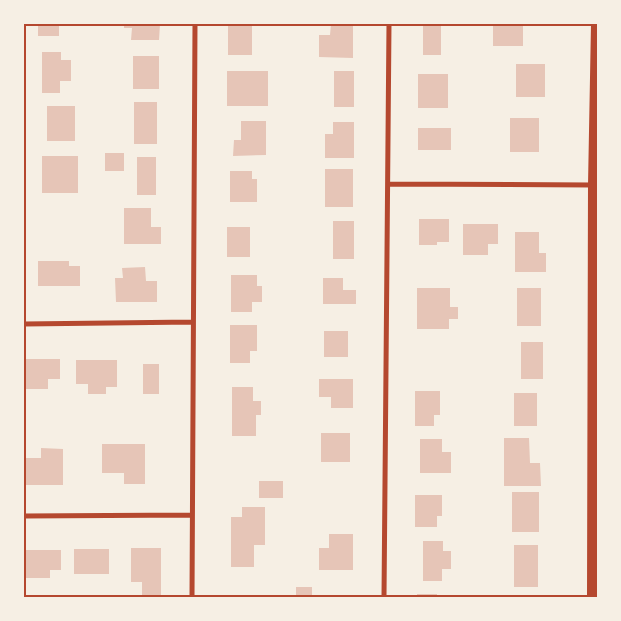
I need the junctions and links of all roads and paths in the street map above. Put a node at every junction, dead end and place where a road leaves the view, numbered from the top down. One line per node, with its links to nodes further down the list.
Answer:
1 (195, 24): 6 (street)
2 (389, 24): 4 (street)
3 (596, 25): 5 (main road)
4 (388, 184): 5 (street); 12 (street)
5 (592, 185): 10 (main road)
6 (193, 322): 7 (street); 8 (street)
7 (24, 324)
8 (192, 515): 9 (street); 11 (street)
9 (24, 516)
10 (594, 573): 13 (main road)
11 (192, 597)
12 (384, 597)
13 (592, 597)

